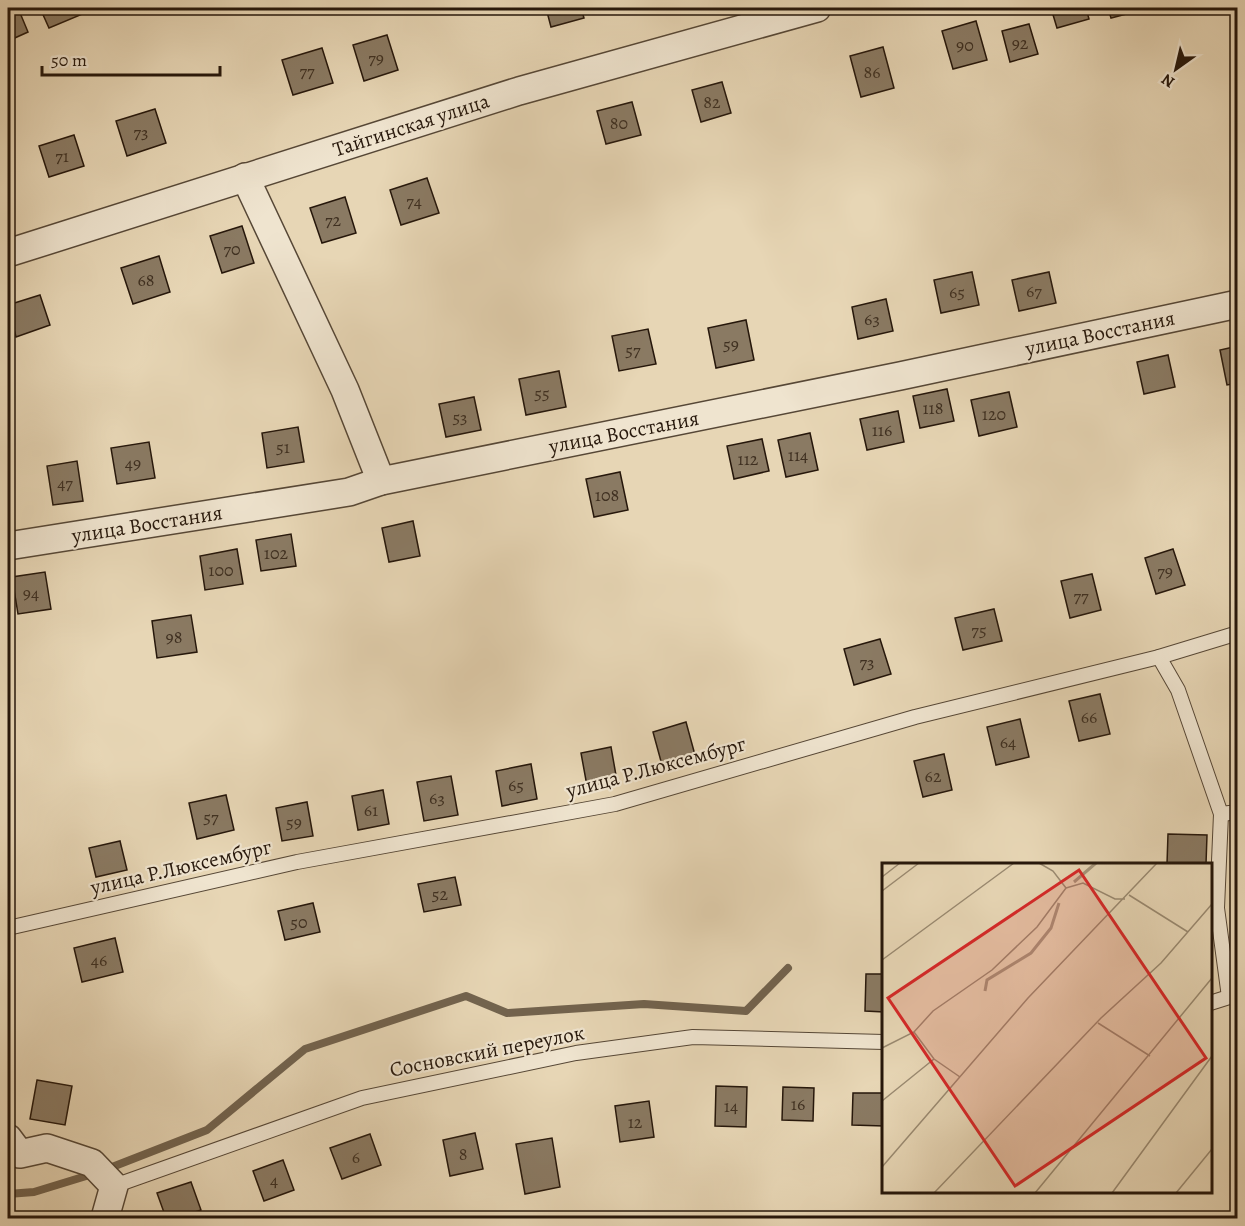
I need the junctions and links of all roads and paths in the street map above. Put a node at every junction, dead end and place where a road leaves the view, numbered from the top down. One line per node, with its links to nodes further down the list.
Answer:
1 (818, 8): 2 (street, Тайгинская улица)
2 (245, 177): 3 (street, Тайгинская улица); 5 (street)
3 (8, 253)
4 (1238, 304): 5 (street, улица Восстания)
5 (381, 481): 6 (street, улица Восстания)
6 (8, 546)
7 (1238, 633): 8 (lane, улица Р.Люксембург)
8 (1159, 657): 10 (lane); 11 (lane, улица Р.Люксембург)
9 (1238, 812): 10 (lane)
10 (1221, 814): 12 (lane)
11 (8, 928)
12 (1233, 997): 13 (lane)
13 (1212, 1002)
14 (882, 1041): 16 (lane, Сосновский переулок)
15 (8, 1138): 16 (street)
16 (114, 1186): 17 (street)
17 (105, 1218)

